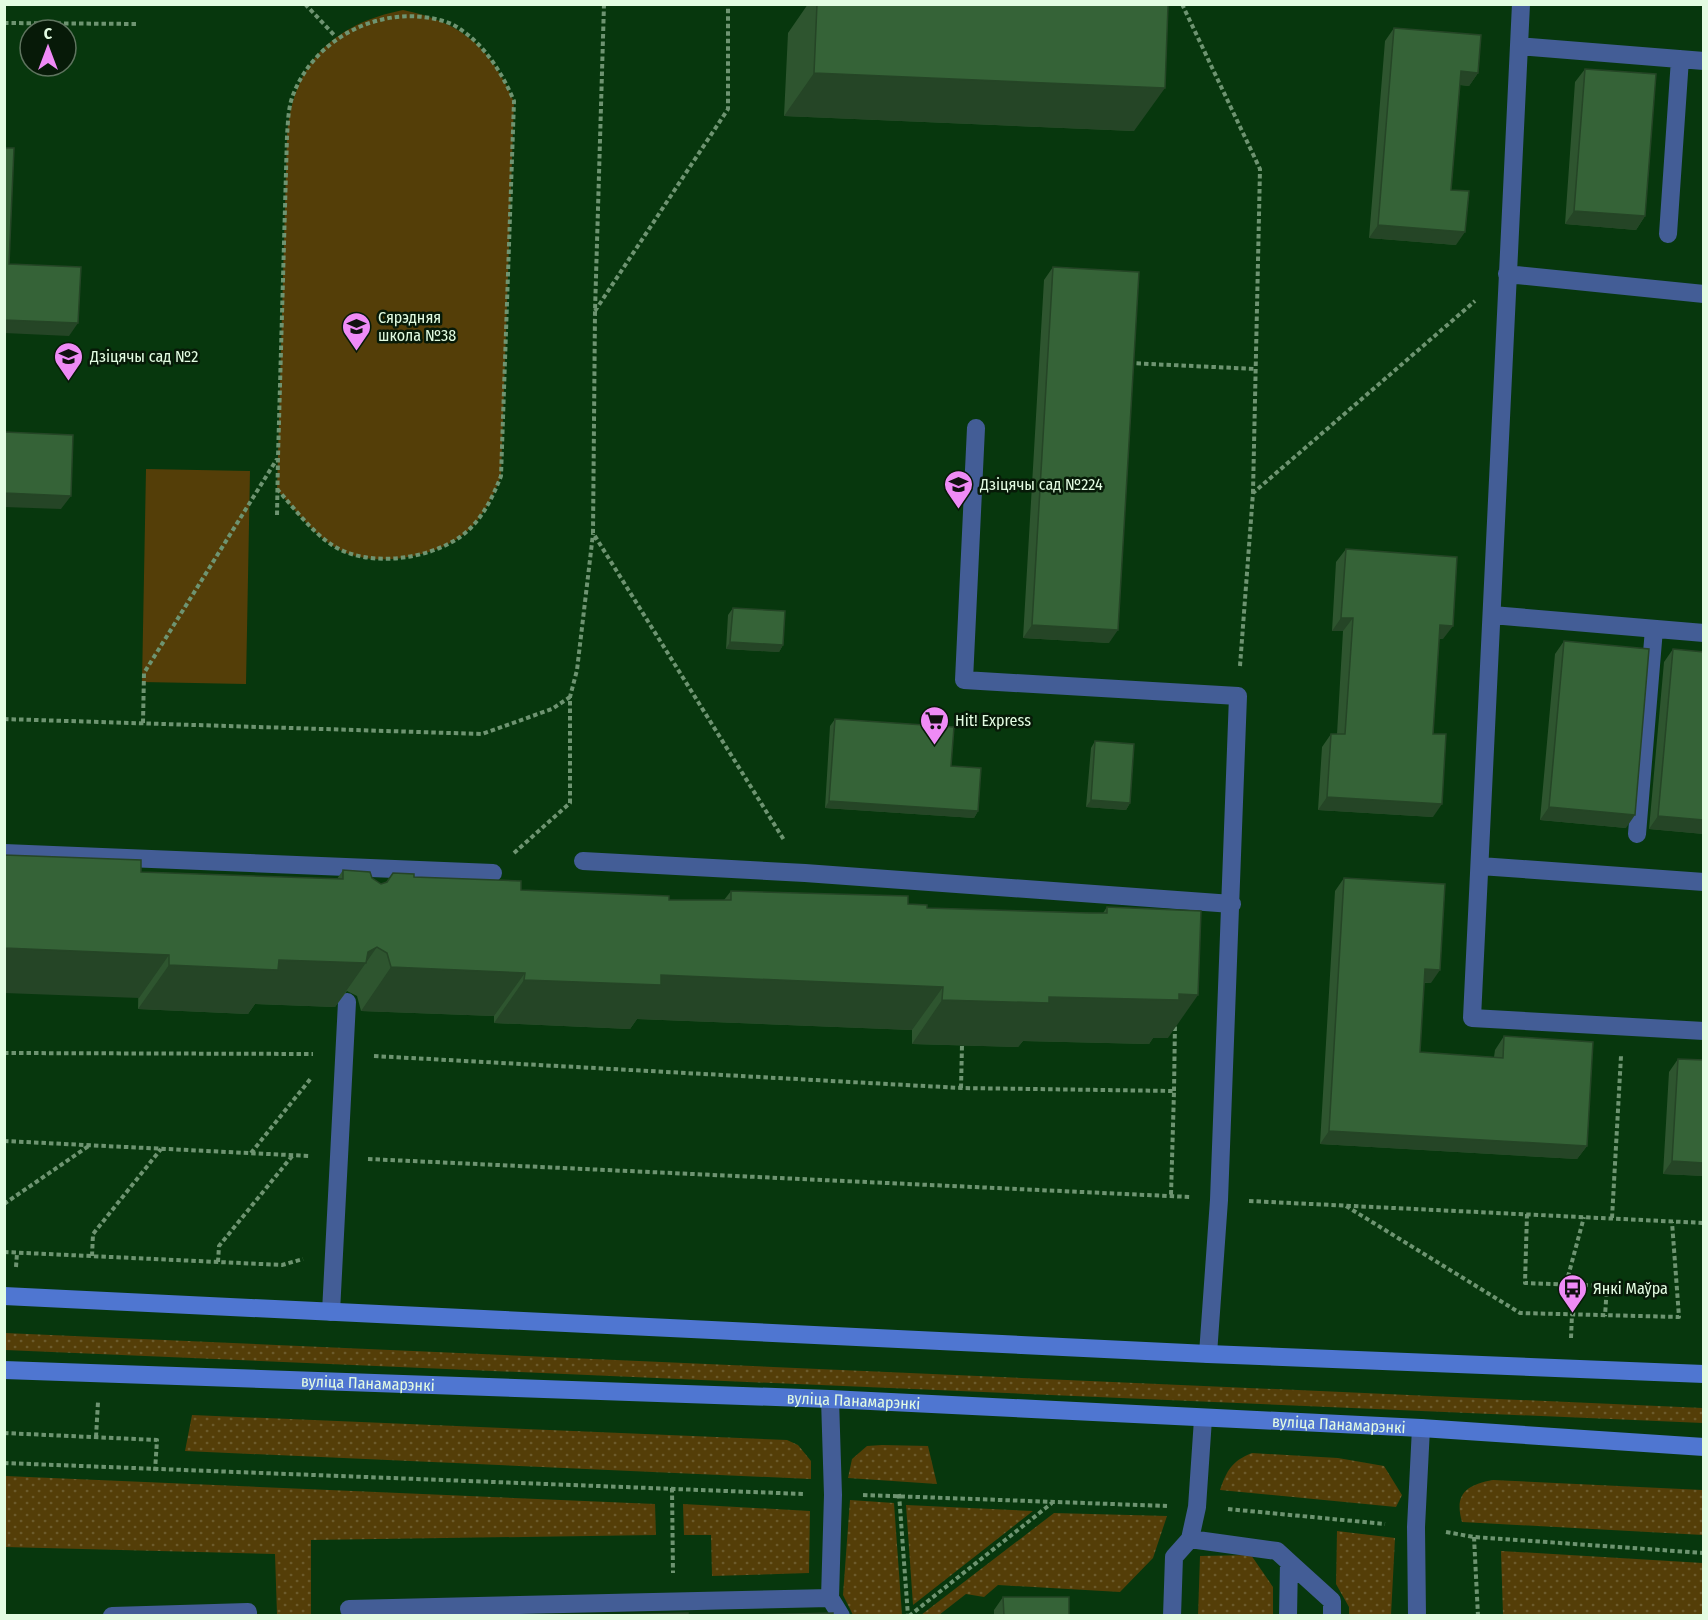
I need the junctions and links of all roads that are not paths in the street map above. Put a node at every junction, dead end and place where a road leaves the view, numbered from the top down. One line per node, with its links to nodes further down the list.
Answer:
1 (1521, 4): 2 (lane)
2 (1519, 46): 3 (lane); 6 (lane)
3 (1680, 59): 4 (lane); 5 (lane)
4 (1704, 61)
5 (1668, 234)
6 (1507, 274): 7 (lane); 9 (lane)
7 (1704, 294)
8 (976, 428): 20 (lane)
9 (1492, 615): 10 (lane); 15 (lane)
10 (1654, 629): 11 (lane); 12 (lane)
11 (1704, 633)
12 (1637, 834)
13 (4, 853): 16 (lane)
14 (583, 861): 20 (lane)
15 (1480, 866): 18 (lane); 22 (lane)
16 (352, 868): 17 (lane); 19 (lane)
17 (493, 873)
18 (1704, 882)
19 (352, 891)
20 (1232, 904): 25 (lane)
21 (347, 1002): 24 (lane)
22 (1704, 1031)
23 (4, 1296): 24 (main road)
24 (332, 1312): 25 (main road)
25 (1208, 1354): 27 (main road)
26 (4, 1370): 28 (main road, вуліца Панамарэнкі)
27 (1704, 1374)
28 (830, 1399): 29 (main road, вуліца Панамарэнкі); 34 (lane)
29 (1203, 1419): 30 (main road, вуліца Панамарэнкі); 32 (lane)
30 (1421, 1428): 31 (main road, вуліца Панамарэнкі); 42 (lane)
31 (1704, 1447)
32 (1190, 1539): 33 (lane); 39 (lane)
33 (1289, 1562): 40 (lane); 41 (lane)
34 (830, 1598): 35 (lane); 38 (lane)
35 (349, 1609)
36 (112, 1616): 37 (lane)
37 (248, 1616)
38 (841, 1616)
39 (1172, 1616)
40 (1288, 1616)
41 (1332, 1616)
42 (1417, 1616)

